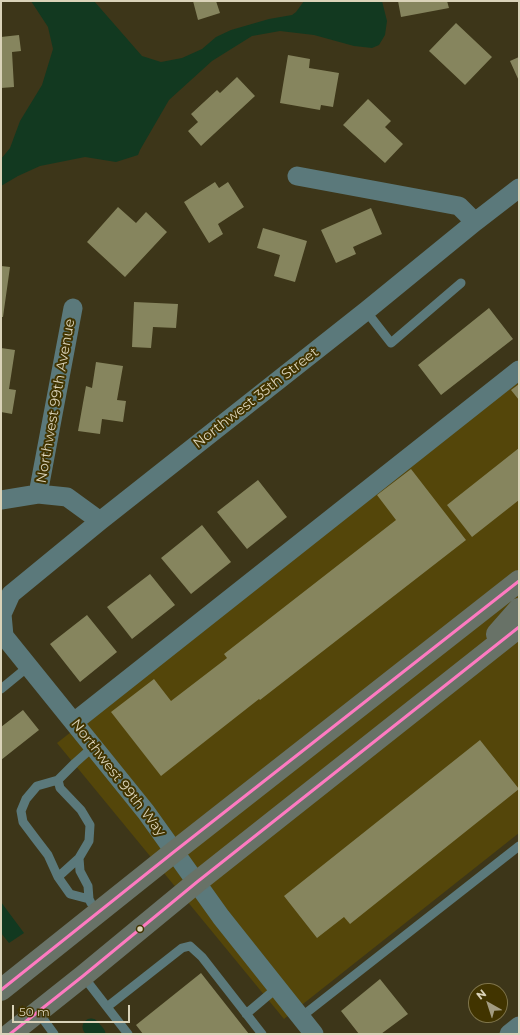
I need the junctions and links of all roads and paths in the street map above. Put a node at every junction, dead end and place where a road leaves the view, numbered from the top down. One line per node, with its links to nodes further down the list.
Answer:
1 (297, 176): 3 (street)
2 (519, 188): 3 (street, Northwest 35th Street)
3 (474, 222): 6 (street, Northwest 35th Street)
4 (461, 283): 6 (lane)
5 (73, 308): 8 (street, Northwest 99th Avenue)
6 (366, 311): 10 (street, Northwest 35th Street)
7 (519, 370): 18 (street)
8 (38, 494): 9 (street, Northwest 99th Avenue); 10 (street, Northwest 99th Avenue)
9 (1, 500)
10 (100, 521): 13 (street, Northwest 35th Street)
11 (519, 581): 22 (main road)
12 (519, 609): 15 (main road)
13 (2, 614): 16 (street, Northwest 99th Way)
14 (519, 627): 15 (main road)
15 (476, 662): 25 (main road)
16 (29, 666): 17 (lane); 18 (street, Northwest 99th Way)
17 (1, 689)
18 (74, 722): 19 (street, Northwest 99th Way)
19 (94, 746): 20 (lane); 22 (street, Northwest 99th Way)
20 (58, 780): 23 (lane); 24 (lane)
21 (519, 846): 33 (lane)
22 (175, 851): 25 (street, Northwest 99th Way); 26 (main road)
23 (79, 858): 24 (lane); 26 (lane)
24 (58, 876): 26 (lane)
25 (197, 882): 27 (main road); 28 (street, Northwest 99th Way)
26 (93, 906): 29 (main road)
27 (84, 976): 30 (lane); 31 (main road)
28 (278, 987): 32 (lane); 33 (street, Northwest 99th Way)
29 (1, 990)
30 (107, 1007): 32 (lane); 37 (lane)
31 (38, 1012): 35 (main road); 36 (lane)
32 (246, 1014): 38 (lane)
33 (301, 1017): 39 (street, Northwest 99th Way)
34 (519, 1026): 40 (street)
35 (10, 1034)
36 (54, 1034)
37 (128, 1034)
38 (262, 1034)
39 (314, 1034)
40 (509, 1034)

